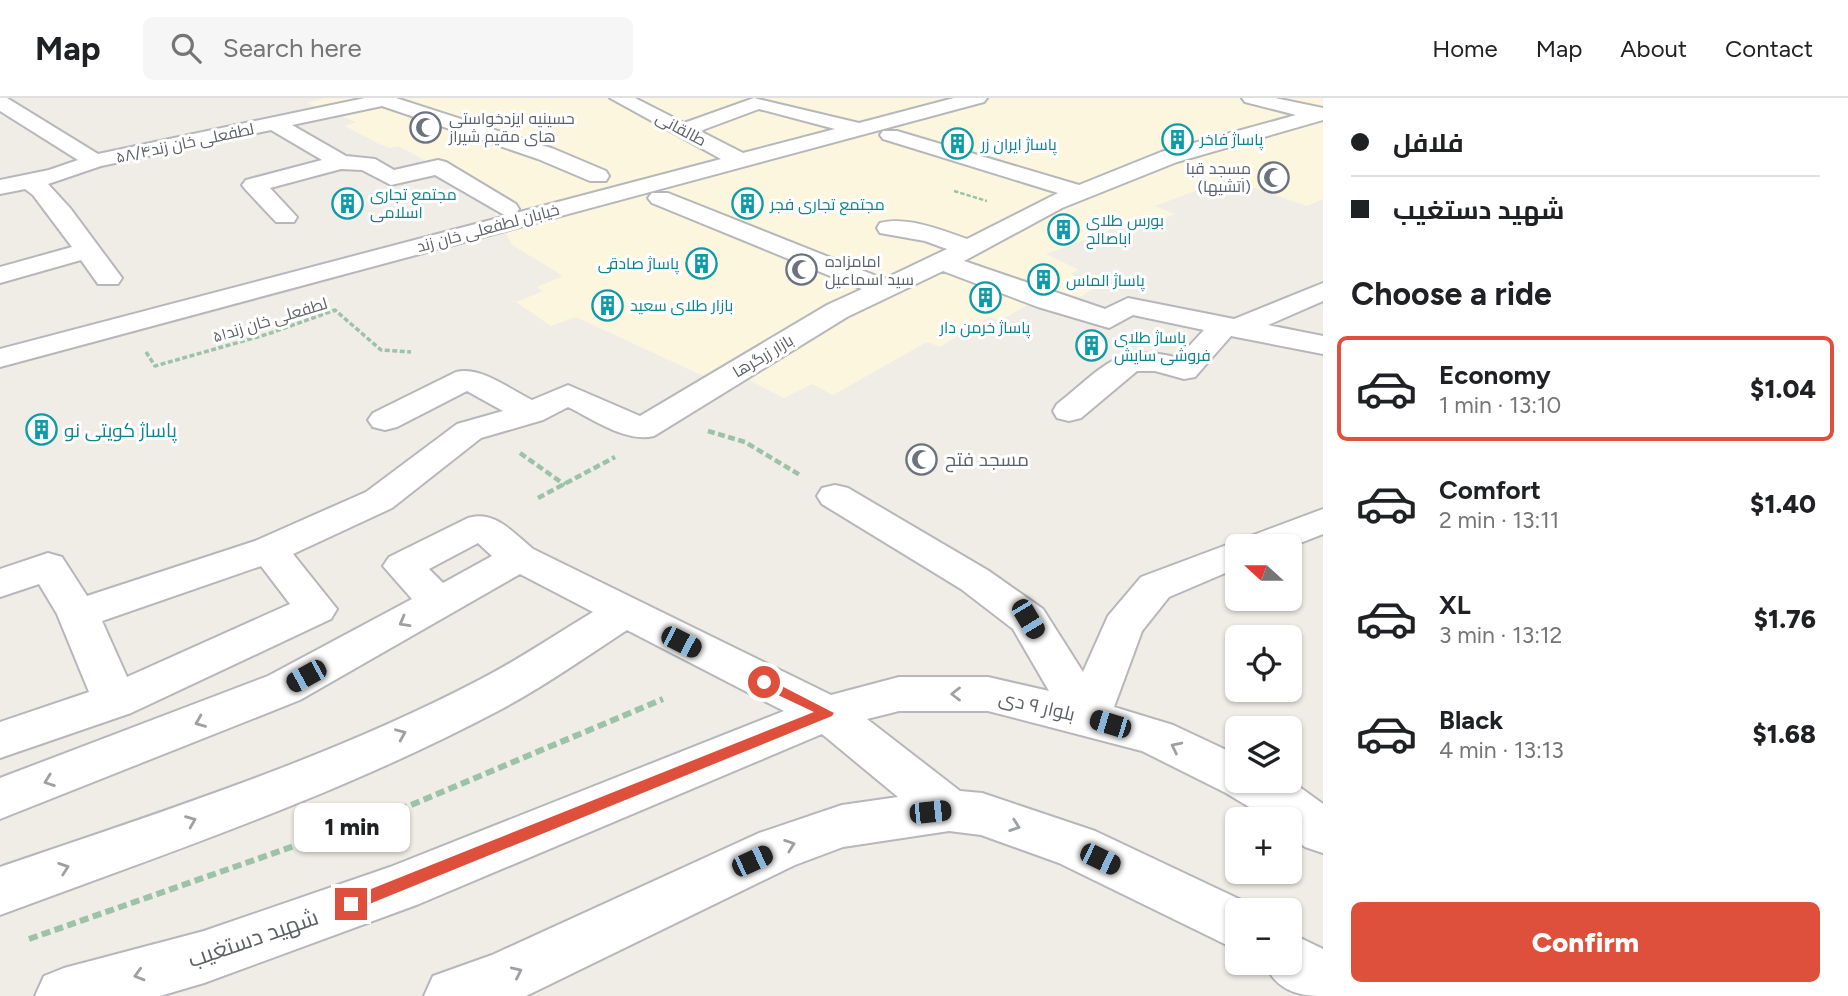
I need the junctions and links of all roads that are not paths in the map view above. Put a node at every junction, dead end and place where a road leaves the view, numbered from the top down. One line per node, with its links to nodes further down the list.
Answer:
1 (9, 98): 7 (street)
2 (620, 98): 12 (street, طالقانی)
3 (935, 98): 11 (street)
4 (977, 98): 11 (street, خیابان لطفعلی خان زند)
5 (1252, 98): 9 (street)
6 (758, 100): 11 (street); 12 (street)
7 (0, 101): 16 (street)
8 (317, 102): 10 (street, لطفعلی خان زند۵۸/۴); 17 (street, لطفعلی خان زند۵۸/۴)
9 (1321, 115): 20 (street, بازار زرگرها)
10 (275, 124): 15 (street); 16 (street, لطفعلی خان زند۵۸/۴)
11 (850, 127): 14 (street, خیابان لطفعلی خان زند)
12 (684, 130): 14 (street, طالقانی)
13 (890, 135): 20 (street)
14 (732, 157): 22 (street); 35 (street, خیابان لطفعلی خان زند)
15 (341, 162): 22 (street); 23 (street)
16 (98, 172): 19 (street, لطفعلی خان زند۵۸/۴)
17 (598, 176)
18 (0, 187): 19 (street, لطفعلی خان زند۵۸/۴)
19 (38, 187): 26 (street)
20 (1079, 192): 25 (street, بازار زرگرها)
21 (660, 198): 30 (street)
22 (507, 209): 33 (street)
23 (285, 216)
24 (889, 228): 25 (street)
25 (969, 248): 27 (street, بازار زرگرها)
26 (85, 251): 28 (street); 29 (street)
27 (942, 262): 30 (street, بازار زرگرها); 32 (street)
28 (0, 275)
29 (108, 278)
30 (886, 289): 37 (street, بازار زرگرها)
31 (1323, 291): 32 (street)
32 (1230, 327): 34 (street); 36 (street)
33 (0, 340)
34 (1323, 345)
35 (0, 358)
36 (1069, 411)
37 (531, 413): 38 (street); 42 (street)
38 (385, 420)
39 (835, 496): 49 (street)
40 (1323, 521): 41 (street)
41 (1289, 534)
42 (268, 550): 46 (street); 47 (street)
43 (1225, 559): 49 (street)
44 (0, 584): 46 (street)
45 (623, 613): 48 (street); 53 (street, one-way to 53); 56 (street, one-way to 45)
46 (78, 614): 47 (street)
47 (115, 701): 50 (street)
48 (827, 713): 49 (street, بلوار ۹ دی, one-way to 48); 54 (street); 60 (street, شهید دستغیب, one-way to 60)
49 (1087, 717): 51 (street, بلوار ۹ دی, one-way to 49)
50 (0, 740)
51 (1225, 771)
52 (1270, 793): 55 (street)
53 (0, 799)
54 (949, 810): 57 (street, one-way to 57); 61 (street, one-way to 54)
55 (1323, 832)
56 (0, 891)
57 (1225, 919)
58 (1302, 967): 59 (street)
59 (1323, 981)
60 (64, 996)
61 (453, 996)

